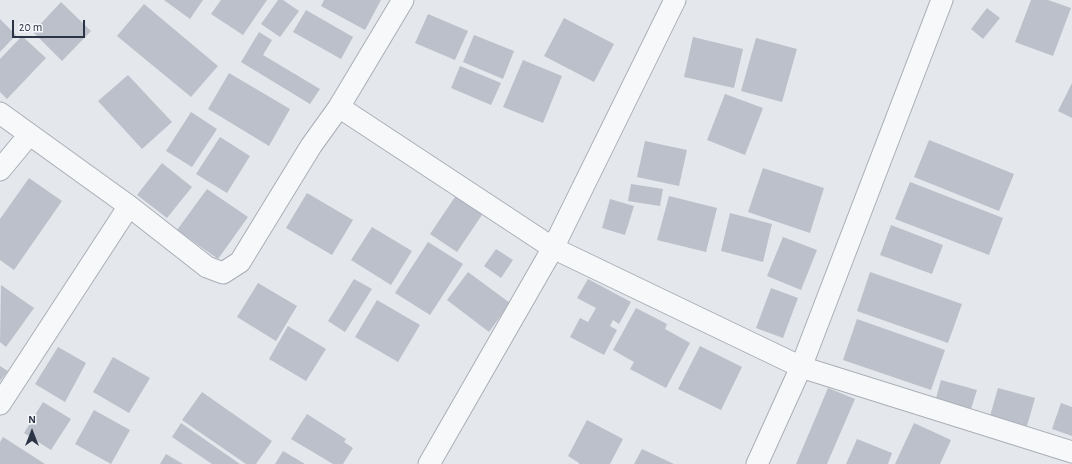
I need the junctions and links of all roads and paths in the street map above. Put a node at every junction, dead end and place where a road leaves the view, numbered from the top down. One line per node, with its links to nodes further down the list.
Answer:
1 (403, 0): 4 (street)
2 (675, 0): 9 (street)
3 (942, 0): 10 (street)
4 (339, 107): 8 (street); 9 (street)
5 (0, 113): 6 (street)
6 (29, 135): 7 (street); 8 (street)
7 (0, 170)
8 (129, 206): 11 (street)
9 (553, 248): 10 (street); 13 (street)
10 (801, 367): 12 (street); 14 (street)
11 (0, 404)
12 (1072, 452)
13 (429, 464)
14 (757, 464)

